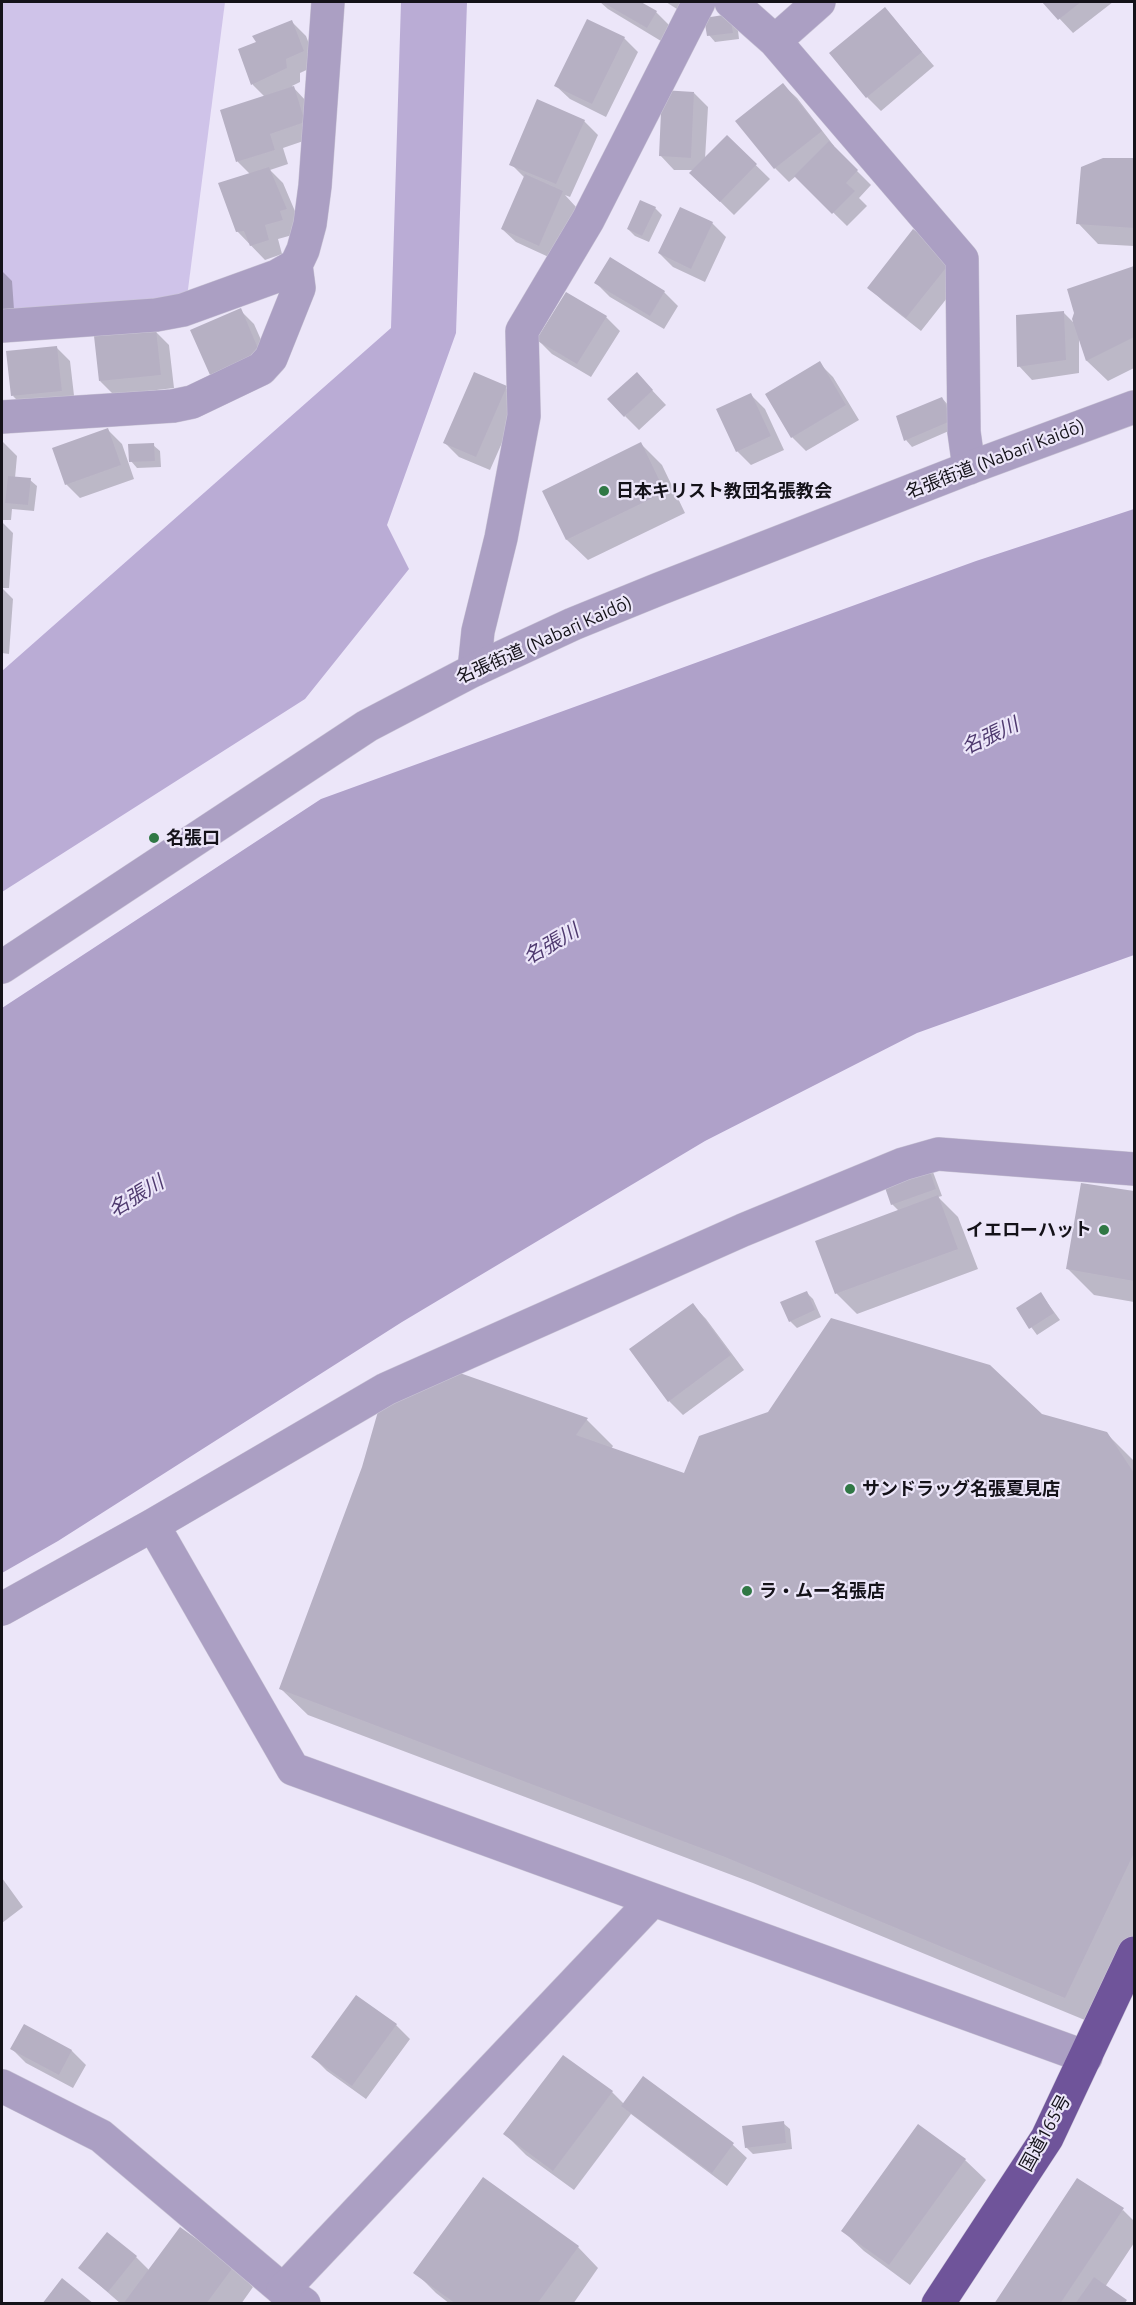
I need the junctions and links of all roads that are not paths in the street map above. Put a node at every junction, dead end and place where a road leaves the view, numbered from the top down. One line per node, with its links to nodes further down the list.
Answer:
1 (328, 2): 6 (street)
2 (699, 2): 11 (street)
3 (731, 2): 5 (street)
4 (819, 2): 5 (street)
5 (775, 40): 10 (street)
6 (296, 265): 7 (street); 9 (street)
7 (2, 326)
8 (1134, 407): 10 (street, 名張街道 (Nabari Kaidō))
9 (2, 417)
10 (969, 468): 11 (street, 名張街道 (Nabari Kaidō))
11 (474, 670): 12 (street, 名張街道 (Nabari Kaidō))
12 (2, 967)
13 (1134, 1169): 14 (street)
14 (153, 1525): 15 (street); 16 (street)
15 (2, 1609)
16 (653, 1900): 18 (street); 20 (street)
17 (1134, 1953): 18 (highway, 国道165号)
18 (1086, 2057): 21 (highway, 国道165号)
19 (2, 2086): 20 (street)
20 (294, 2297)
21 (938, 2304)

